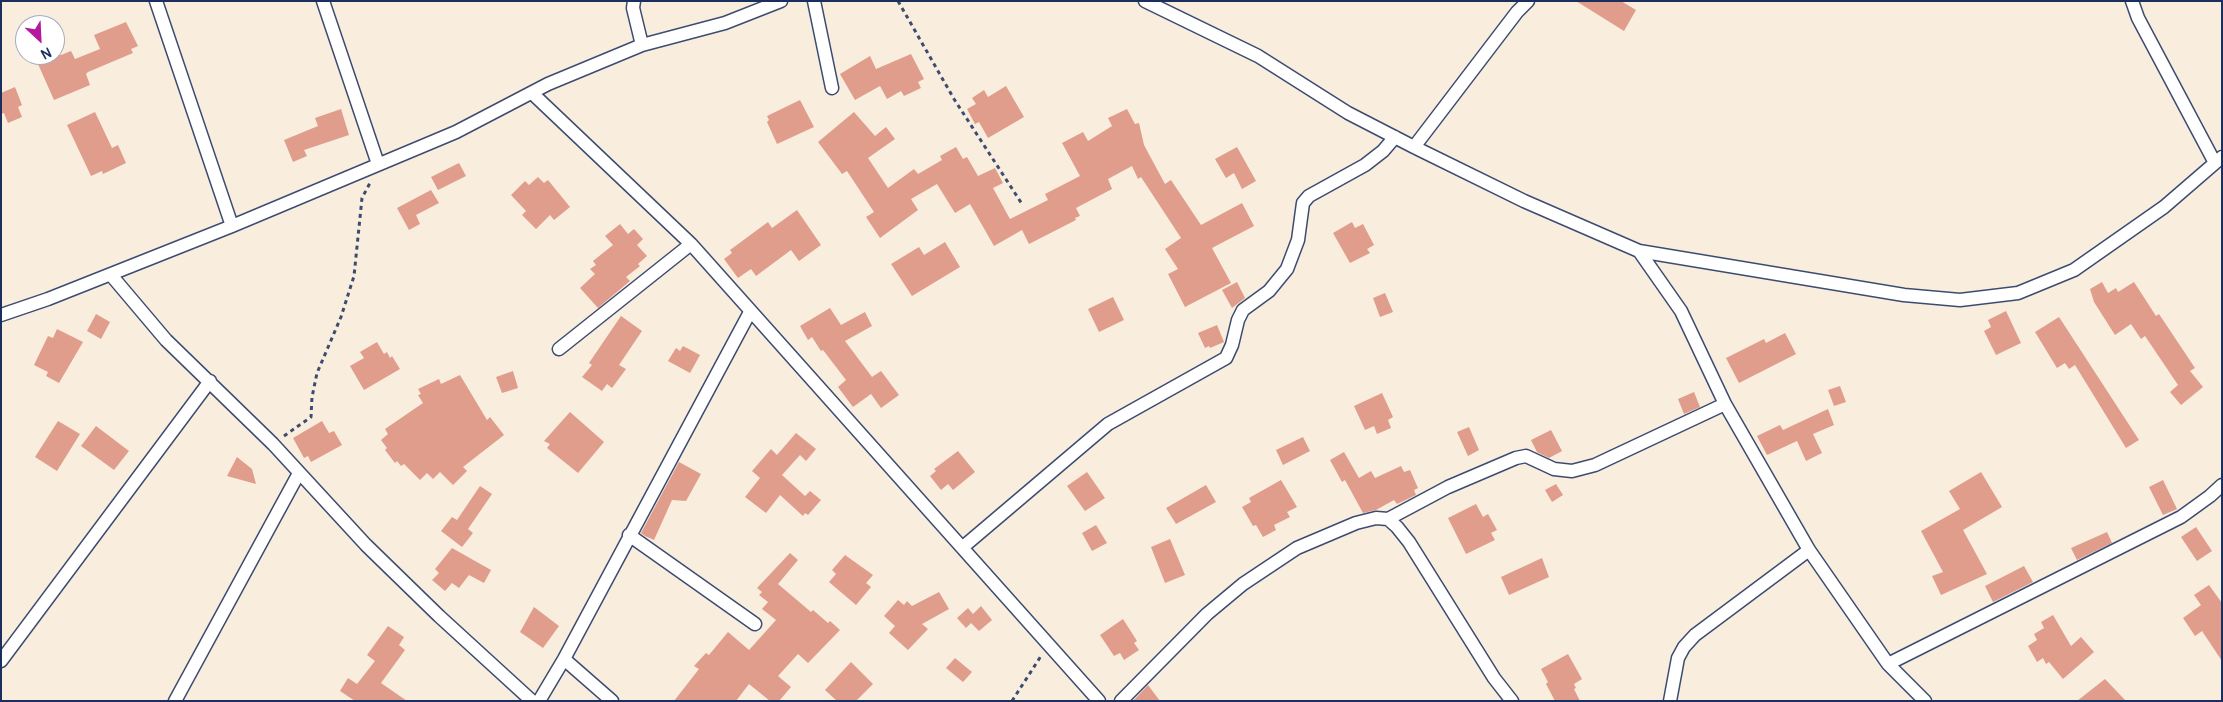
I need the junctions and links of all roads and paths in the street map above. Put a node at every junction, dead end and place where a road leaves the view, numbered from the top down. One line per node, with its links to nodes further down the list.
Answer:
1 (156, 1): 19 (street)
2 (324, 1): 17 (street)
3 (634, 1): 11 (street)
4 (781, 1): 11 (street)
5 (814, 1): 12 (street)
6 (898, 1): 18 (path)
7 (1145, 1): 10 (street)
8 (1528, 1): 15 (street)
9 (2132, 1): 16 (street)
10 (1159, 5): 14 (street)
11 (642, 45): 13 (street)
12 (832, 88)
13 (532, 94): 17 (street); 20 (street)
14 (1395, 137): 15 (street); 33 (street)
15 (1414, 147): 21 (street)
16 (2218, 160): 21 (street)
17 (378, 164): 19 (street); 28 (path)
18 (1022, 204)
19 (232, 226): 22 (street)
20 (691, 244): 23 (street); 25 (street)
21 (1639, 251): 27 (street)
22 (111, 275): 24 (street); 26 (street)
23 (750, 312): 32 (street); 33 (street)
24 (1, 315)
25 (559, 349)
26 (210, 381): 28 (street); 38 (street)
27 (1725, 404): 31 (street); 34 (street)
28 (273, 444): 29 (street)
29 (299, 473): 40 (street); 41 (street)
30 (2222, 485): 39 (street)
31 (1388, 519): 46 (street); 47 (street)
32 (630, 535): 35 (street); 37 (street)
33 (963, 547): 36 (street)
34 (1810, 550): 39 (street); 48 (street)
35 (755, 624)
36 (1047, 645): 44 (path); 45 (street)
37 (564, 659): 42 (street); 43 (street)
38 (1, 661)
39 (1888, 664): 49 (street)
40 (176, 701)
41 (532, 701)
42 (538, 701)
43 (612, 701)
44 (1012, 701)
45 (1099, 701)
46 (1121, 701)
47 (1512, 701)
48 (1670, 701)
49 (1925, 701)

